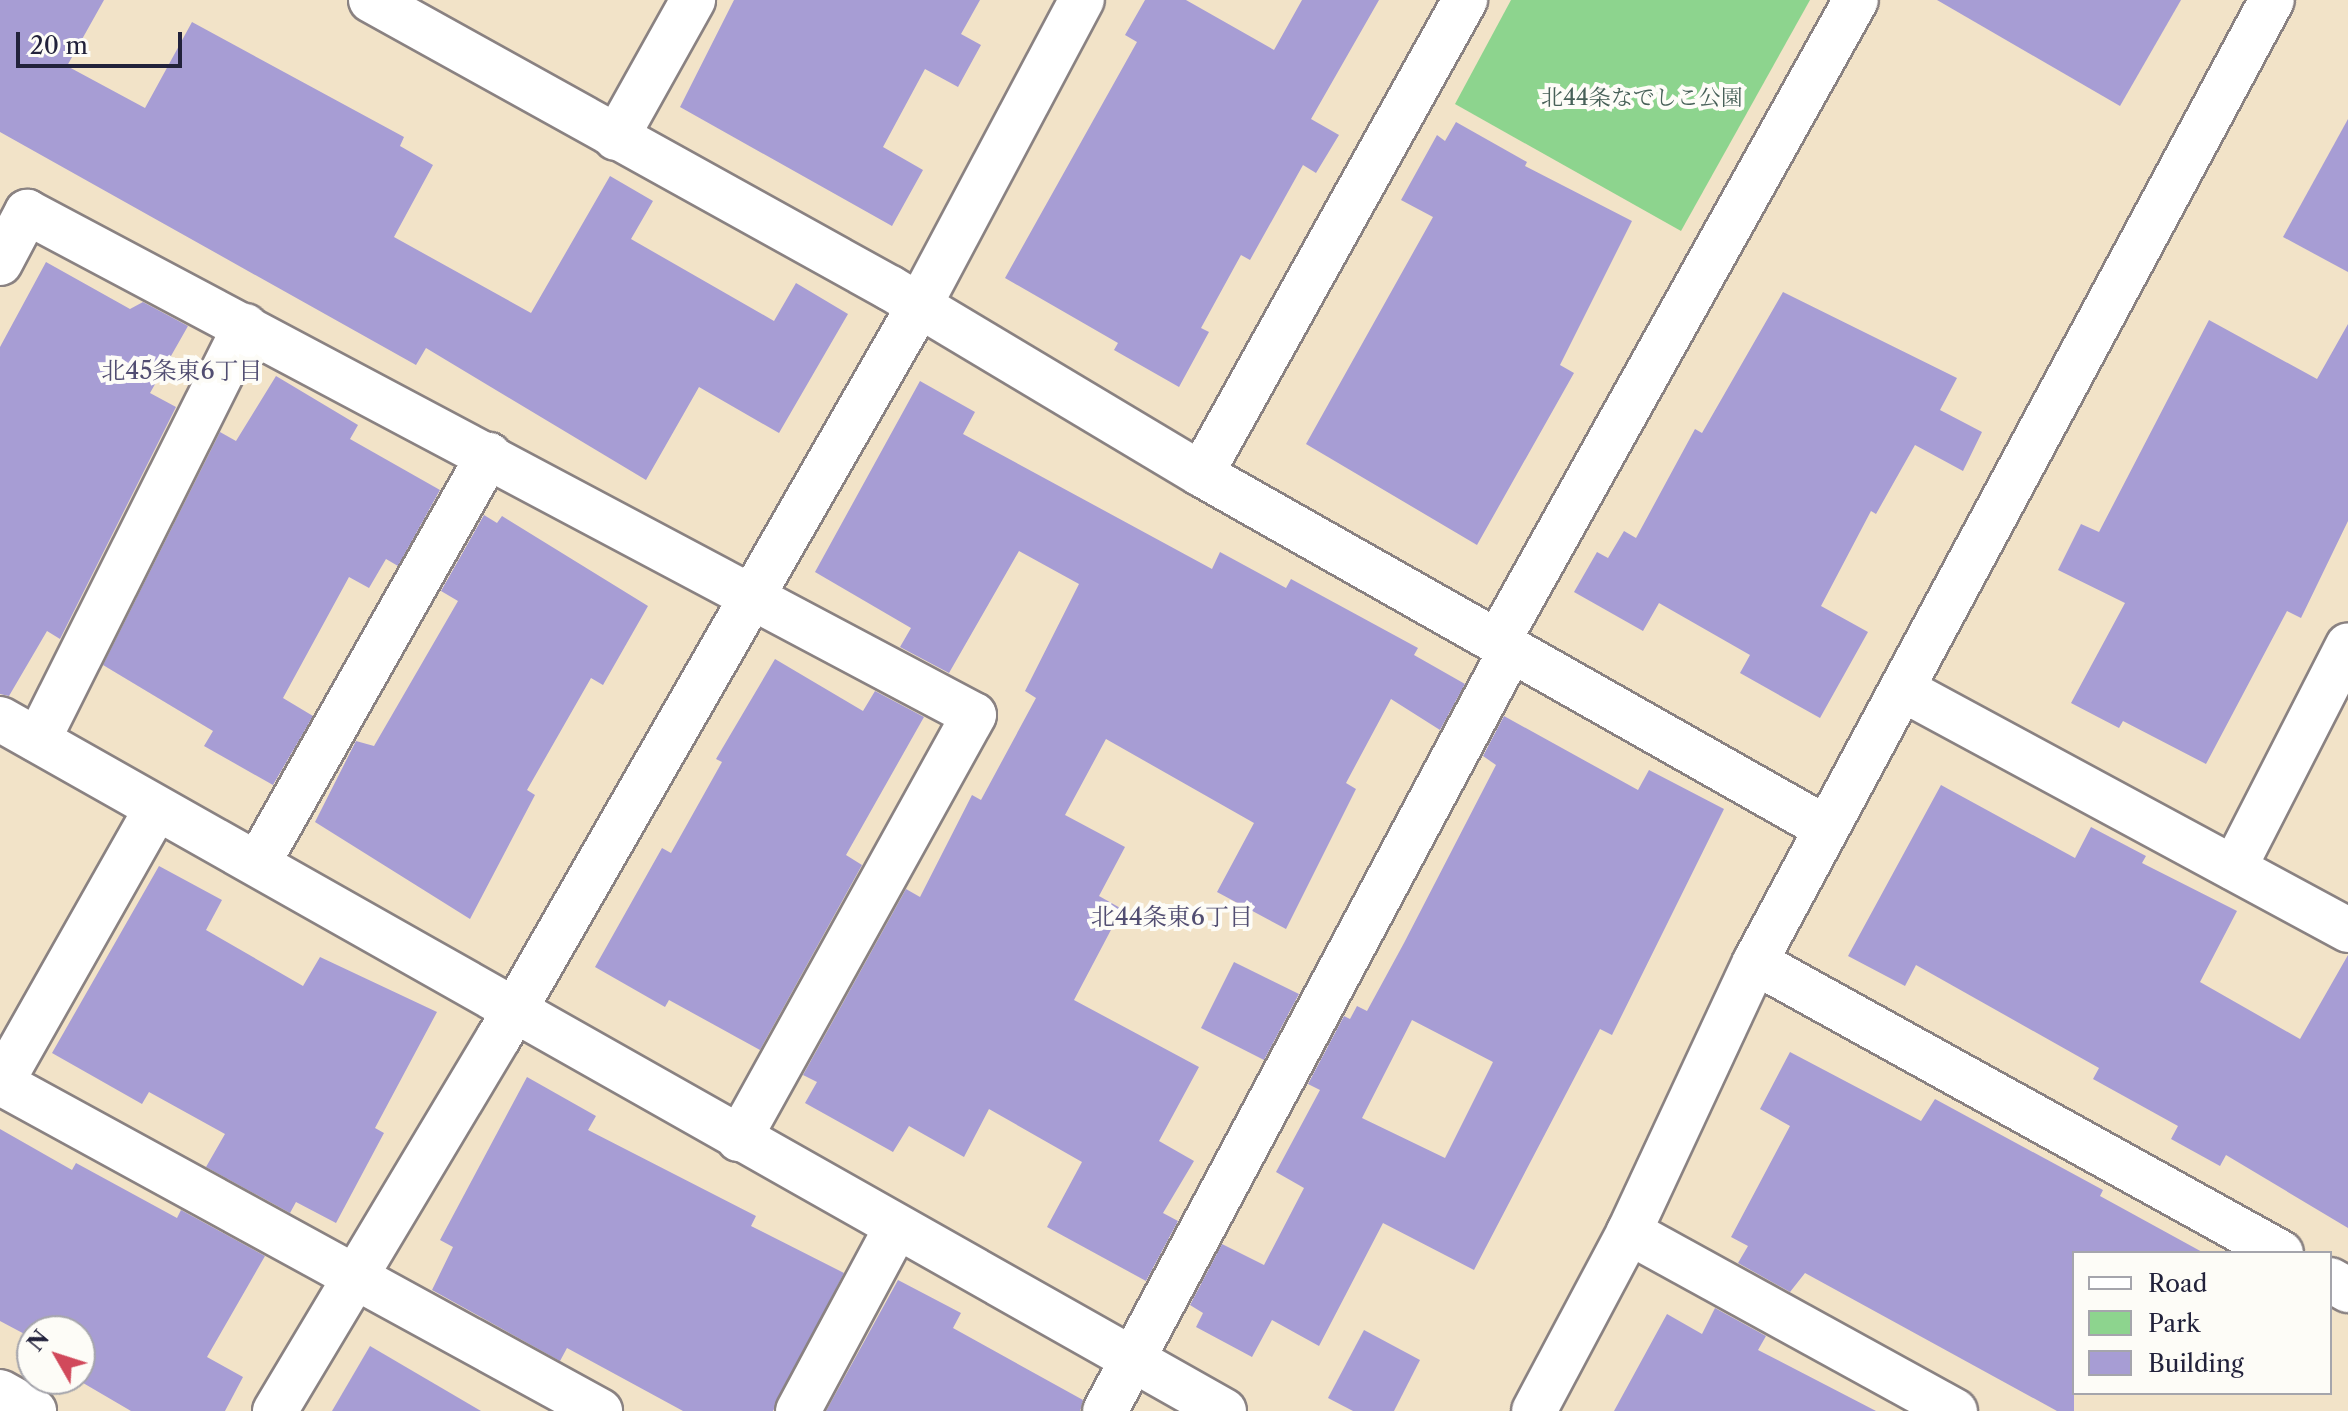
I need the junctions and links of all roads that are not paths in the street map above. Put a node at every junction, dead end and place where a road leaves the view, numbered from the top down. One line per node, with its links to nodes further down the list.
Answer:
1 (371, 0): 7 (street)
2 (693, 0): 7 (street)
3 (1082, 0): 9 (street)
4 (1465, 0): 12 (street)
5 (1856, 0): 15 (street)
6 (2272, 0): 16 (street)
7 (616, 138): 9 (street)
8 (0, 263): 10 (street)
9 (919, 306): 12 (street); 13 (street)
10 (245, 326): 11 (street); 18 (street)
11 (489, 455): 13 (street); 21 (street)
12 (1201, 474): 15 (street)
13 (754, 594): 25 (street); 27 (street)
14 (2348, 645): 22 (street)
15 (1504, 646): 20 (street); 32 (street)
16 (1902, 689): 20 (street); 22 (street)
17 (0, 719): 18 (street)
18 (38, 740): 19 (street)
19 (157, 808): 21 (street); 26 (street)
20 (1826, 828): 24 (street)
21 (258, 863): 25 (street)
22 (2234, 868): 23 (street)
23 (2348, 930)
24 (1755, 962): 29 (street); 30 (street)
25 (516, 1008): 27 (street); 31 (street)
26 (0, 1084): 31 (street)
27 (739, 1139): 28 (street)
28 (896, 1228): 32 (street); 37 (street)
29 (1629, 1232): 40 (street); 41 (street)
30 (2277, 1251)
31 (353, 1274): 35 (street); 36 (street)
32 (1132, 1361): 38 (street); 39 (street)
33 (0, 1392): 34 (street)
34 (34, 1411)
35 (275, 1411)
36 (600, 1411)
37 (798, 1411)
38 (1105, 1411)
39 (1224, 1411)
40 (1534, 1411)
41 (1955, 1411)

